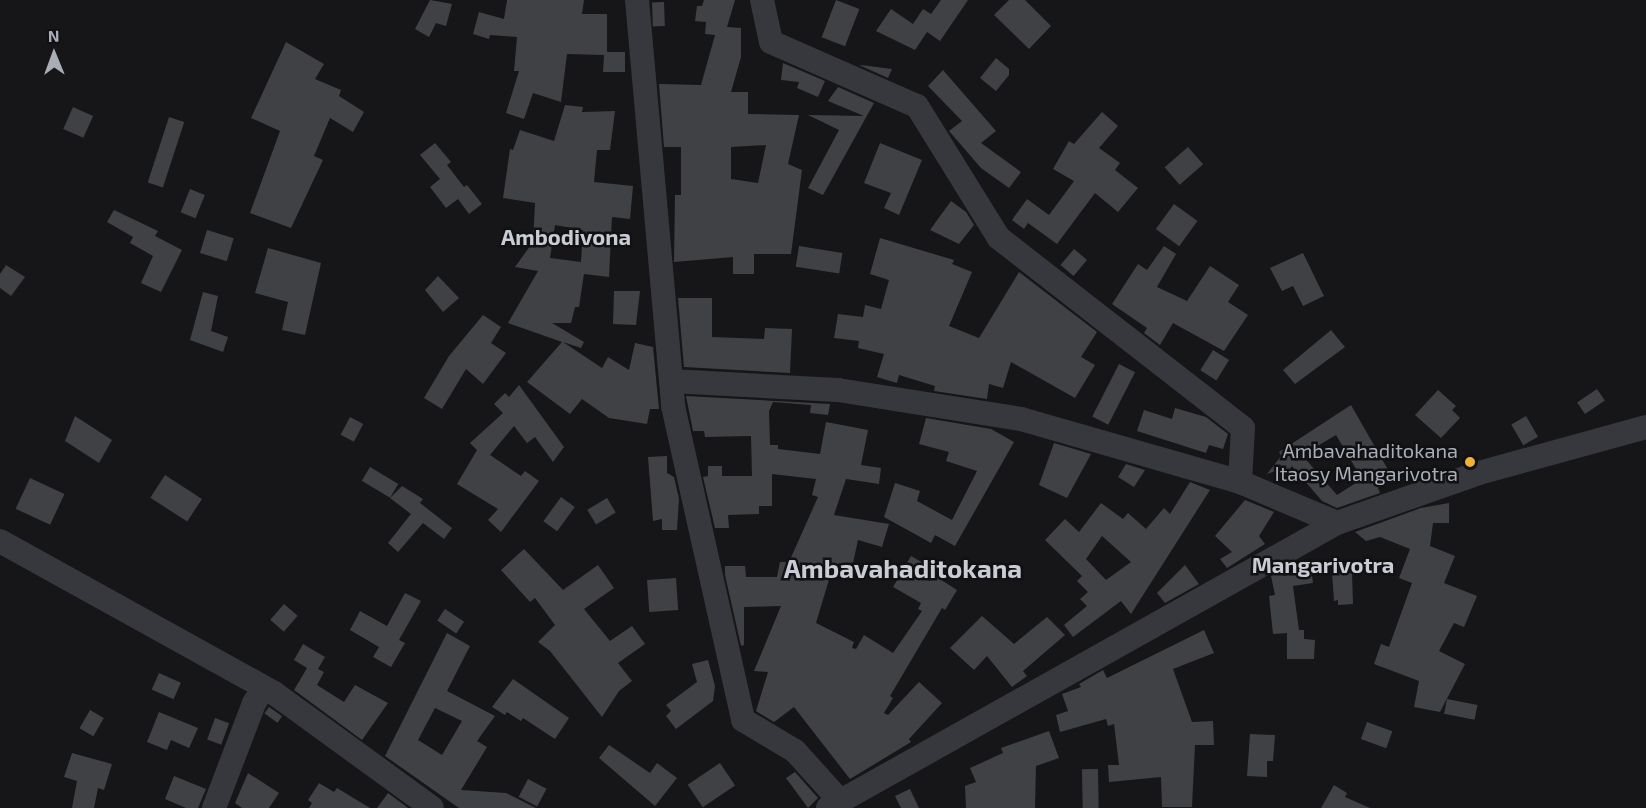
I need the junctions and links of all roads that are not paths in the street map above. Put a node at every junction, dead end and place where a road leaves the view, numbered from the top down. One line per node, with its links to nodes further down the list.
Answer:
1 (637, 0): 3 (street)
2 (762, 0): 5 (street)
3 (671, 381): 5 (street); 9 (street)
4 (1646, 427): 6 (street)
5 (1240, 482): 6 (street)
6 (1337, 524): 9 (street)
7 (0, 541): 8 (street)
8 (264, 688): 10 (street); 11 (street)
9 (836, 806)
10 (214, 808)
11 (432, 808)

